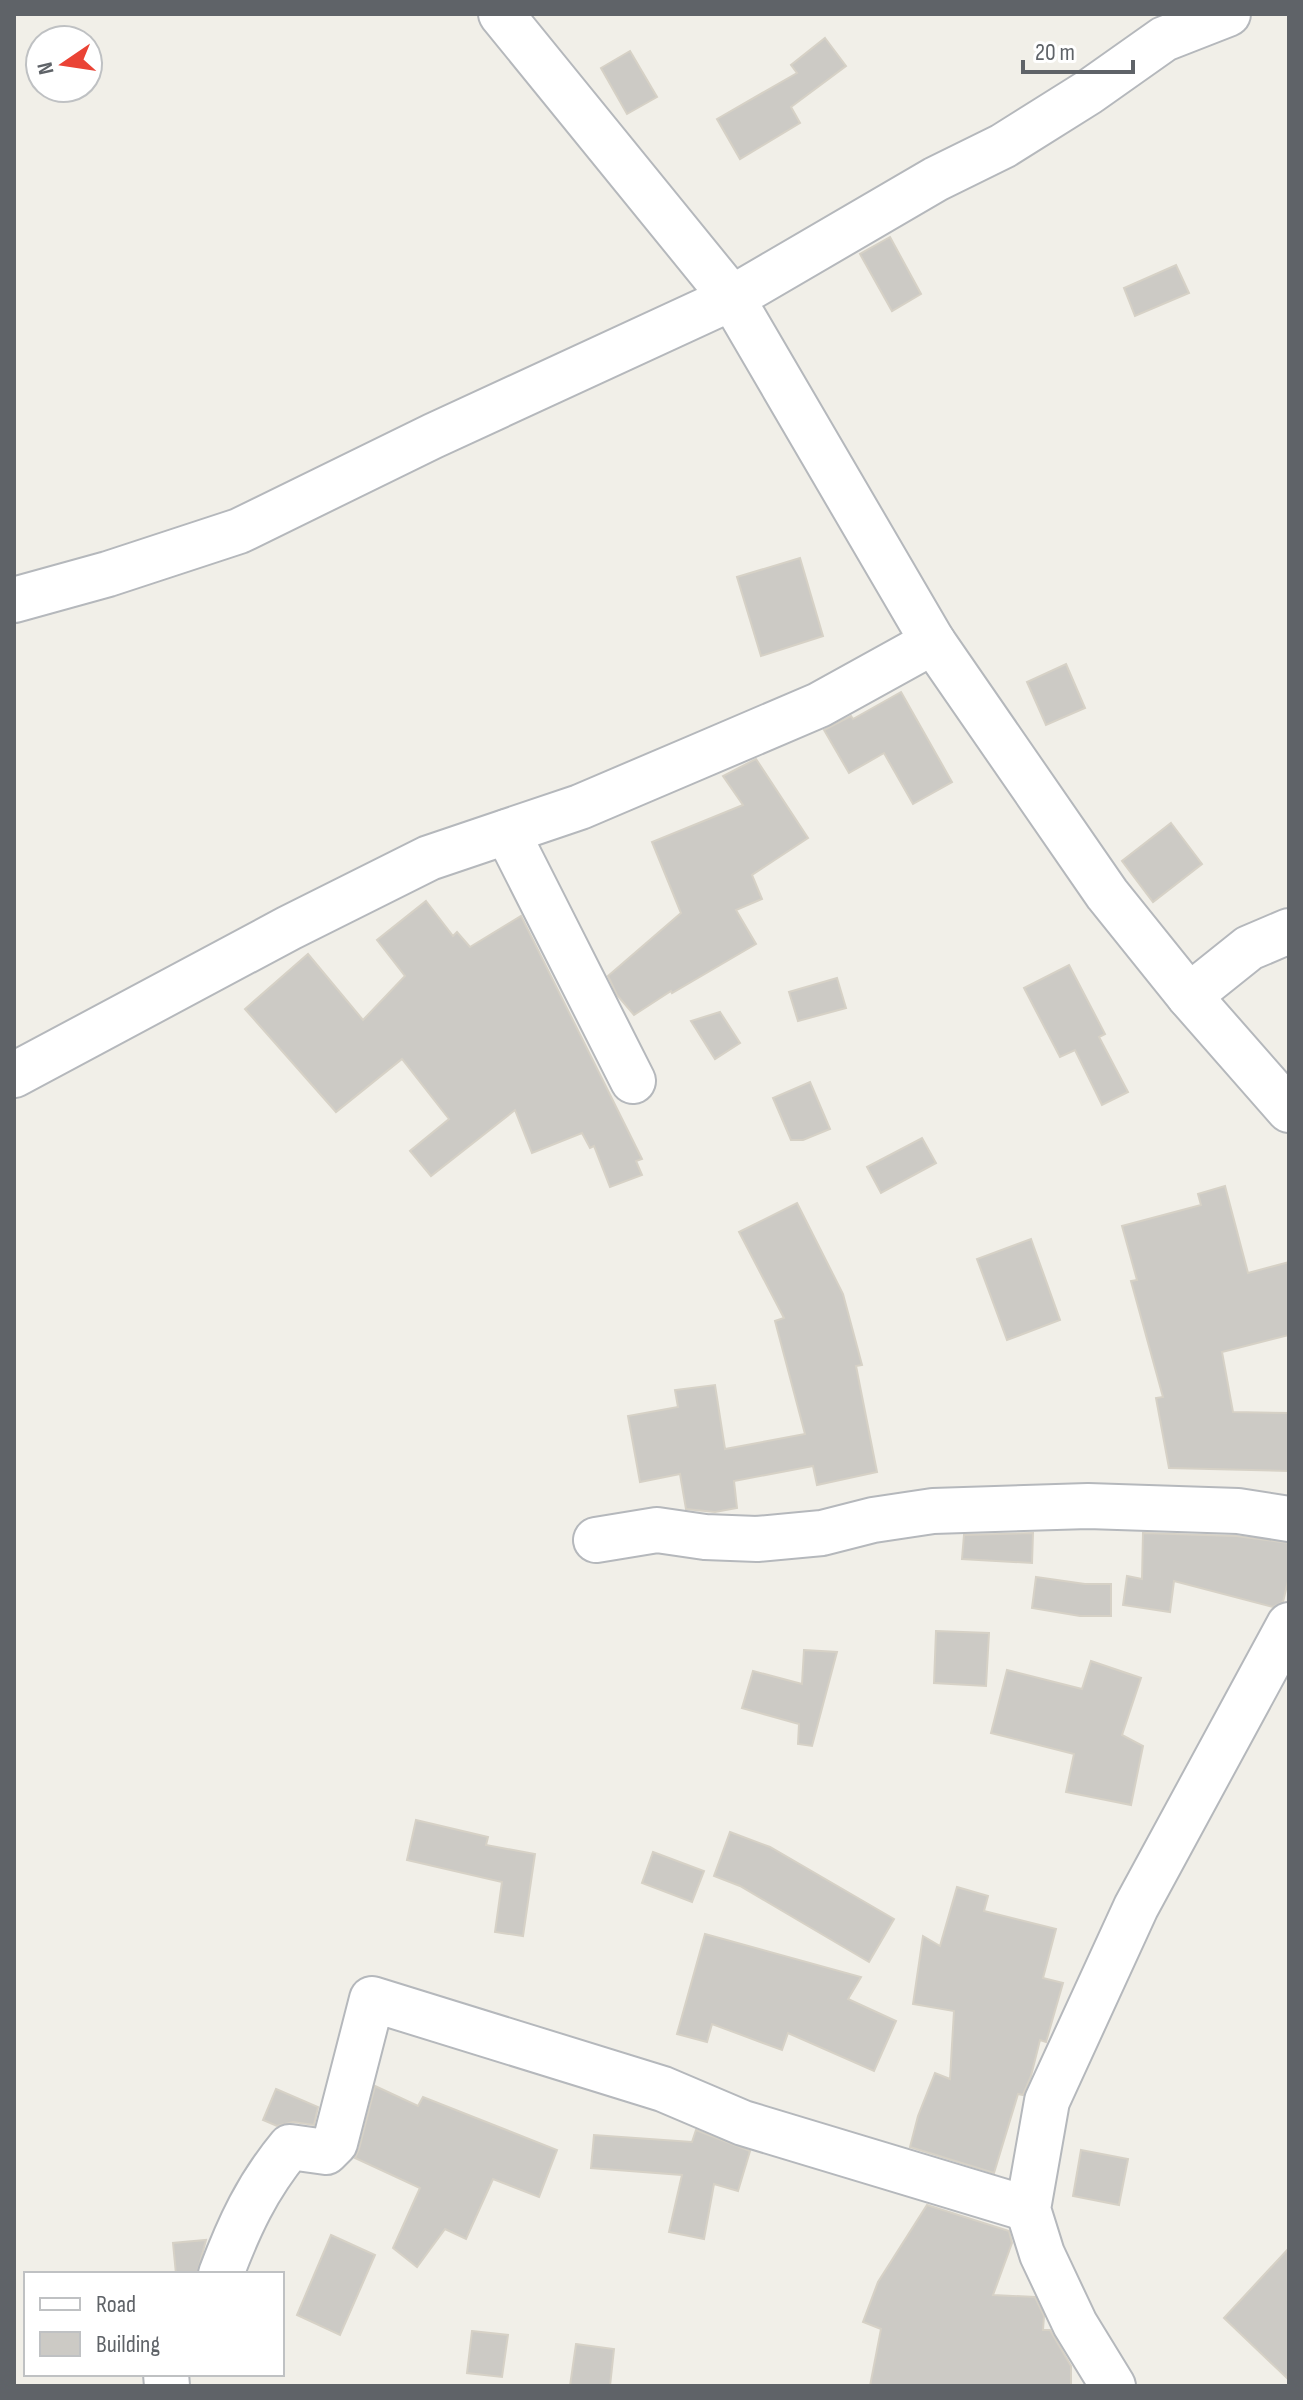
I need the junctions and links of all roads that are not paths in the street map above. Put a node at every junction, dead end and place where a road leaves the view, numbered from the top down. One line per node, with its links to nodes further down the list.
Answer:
1 (501, 14): 3 (street)
2 (1228, 14): 3 (street)
3 (732, 298): 4 (street); 5 (street)
4 (14, 600)
5 (933, 642): 6 (street); 8 (street)
6 (507, 832): 9 (street); 10 (street)
7 (1289, 931): 8 (street)
8 (1189, 996): 11 (street)
9 (14, 1075)
10 (633, 1081)
11 (1289, 1110)
12 (1289, 1519): 13 (street)
13 (596, 1540)
14 (1289, 1625): 15 (street)
15 (1028, 2209): 16 (street); 17 (street)
16 (222, 2272)
17 (1113, 2386)

